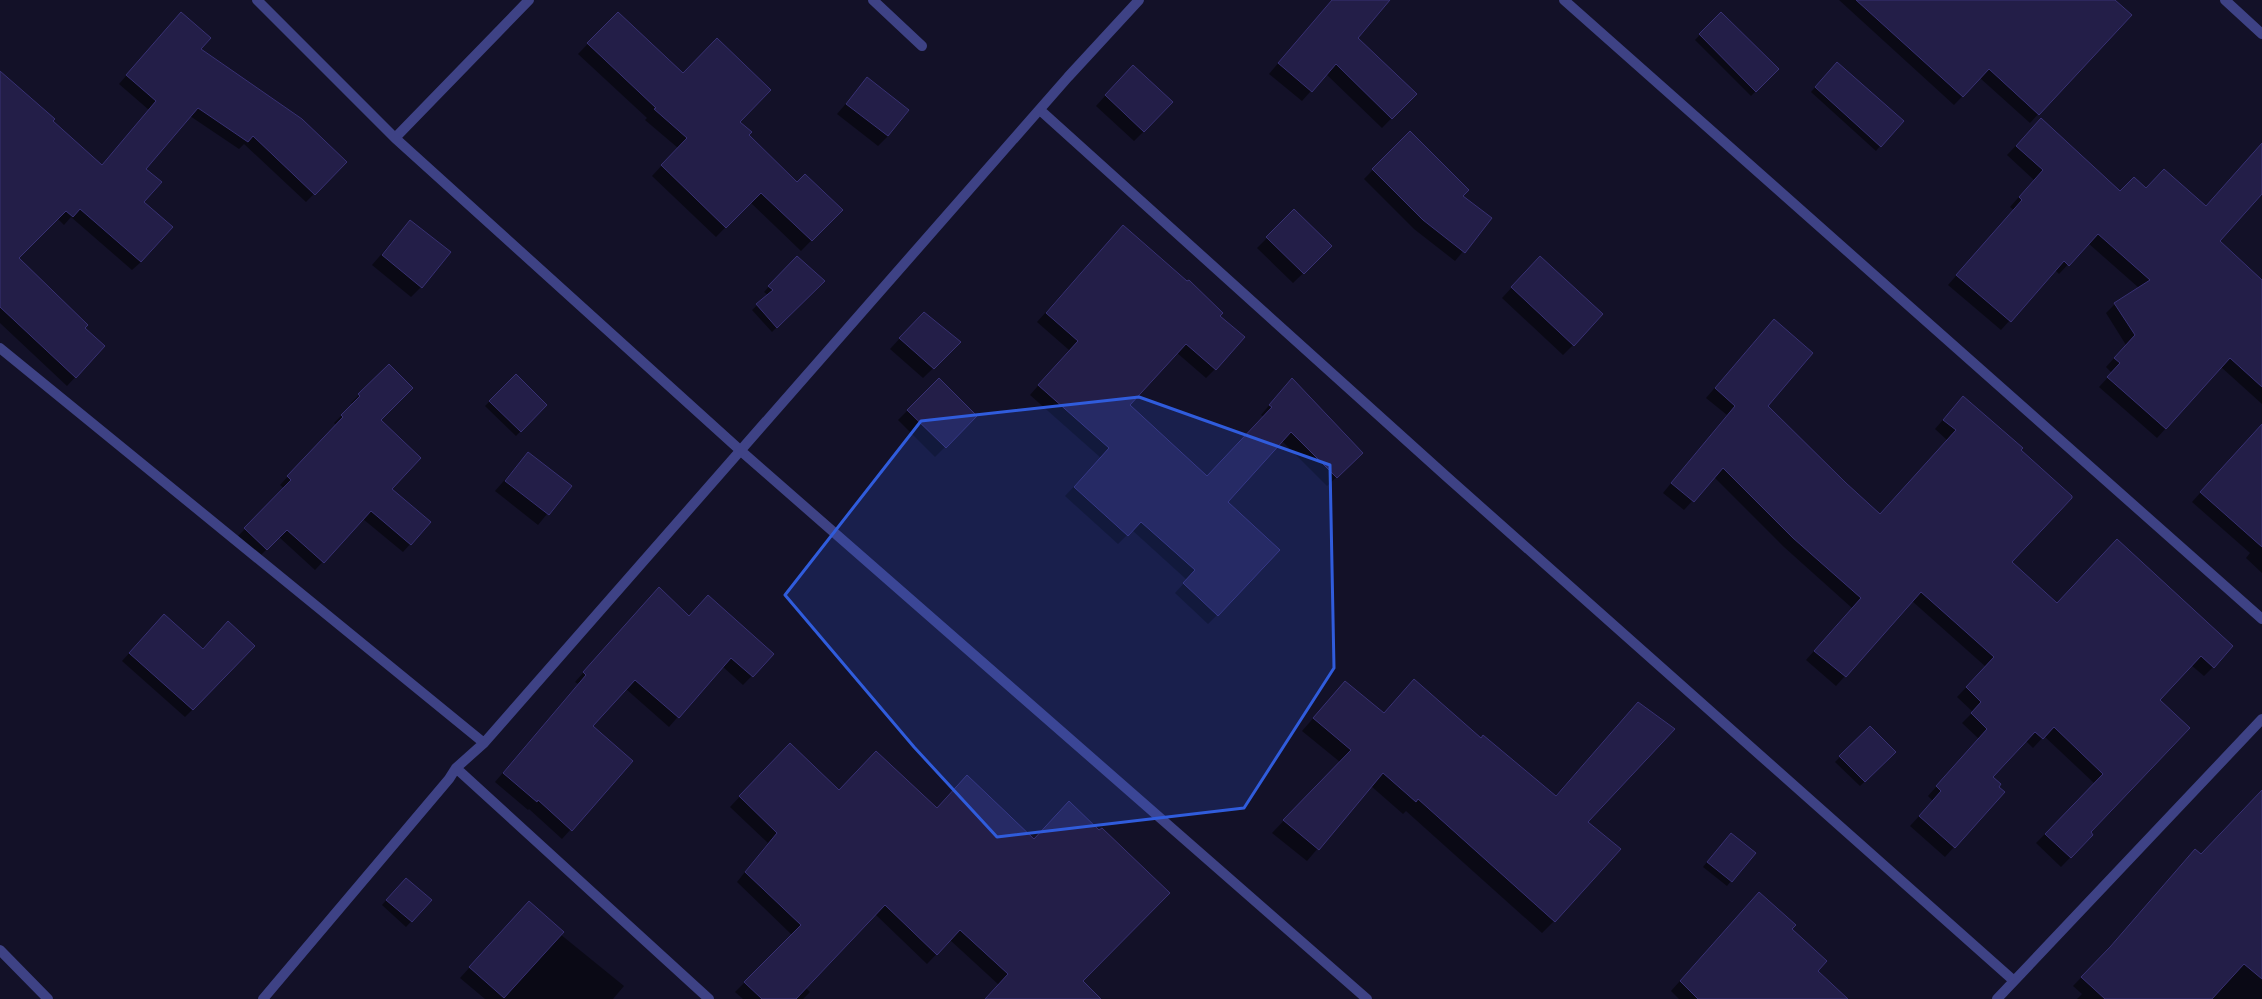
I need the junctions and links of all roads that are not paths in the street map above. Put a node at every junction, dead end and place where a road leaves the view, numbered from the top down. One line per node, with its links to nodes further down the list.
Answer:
1 (257, 0): 10 (street)
2 (530, 0): 10 (street)
3 (873, 0): 8 (street)
4 (1139, 0): 9 (street)
5 (1564, 0): 13 (street)
6 (2225, 0): 7 (street)
7 (2262, 34)
8 (922, 46)
9 (1040, 110): 12 (street); 18 (street)
10 (395, 138): 12 (street)
11 (0, 348): 15 (street)
12 (741, 451): 15 (street); 22 (street)
13 (2262, 619)
14 (2262, 719): 18 (street)
15 (484, 743): 16 (street)
16 (456, 768): 20 (street); 21 (street)
17 (0, 950): 19 (street)
18 (2013, 980): 23 (street)
19 (48, 999)
20 (263, 999)
21 (709, 999)
22 (1367, 999)
23 (1997, 999)

